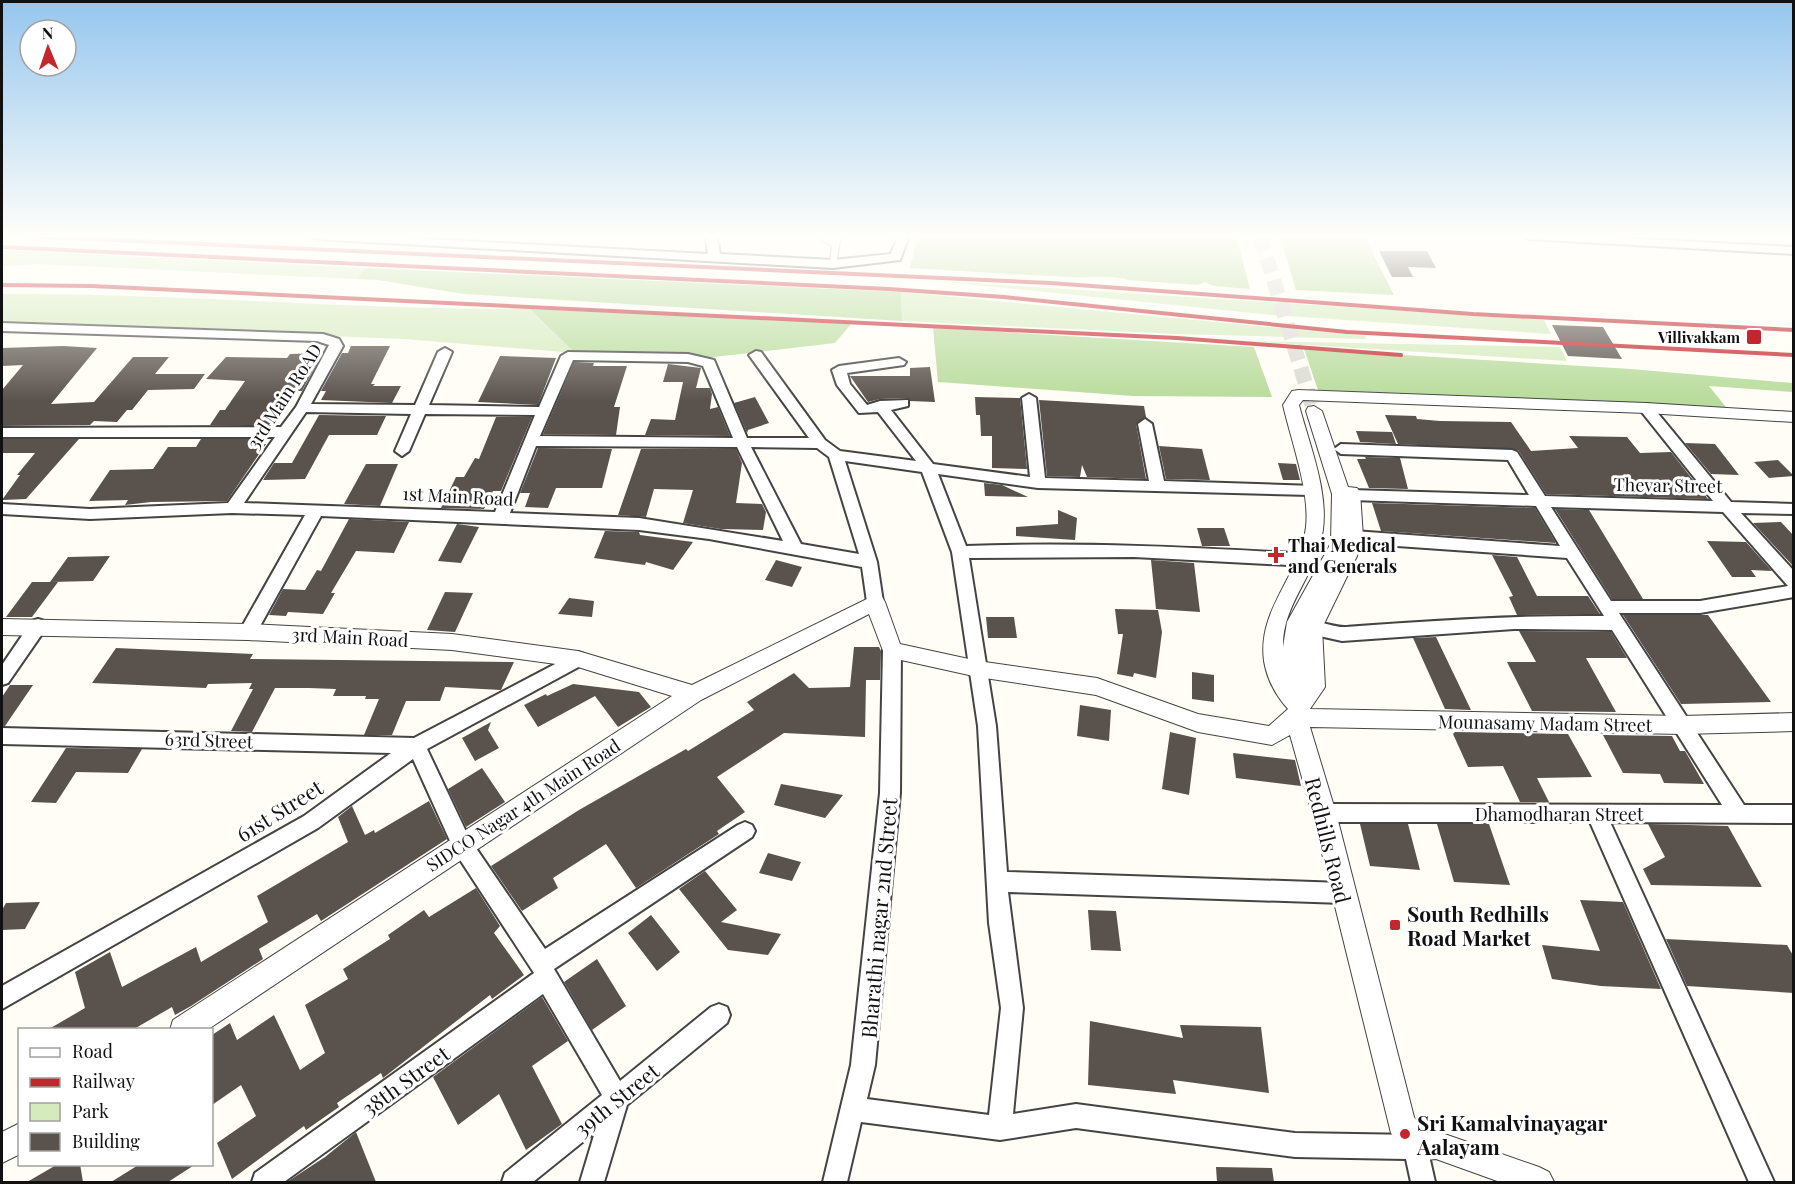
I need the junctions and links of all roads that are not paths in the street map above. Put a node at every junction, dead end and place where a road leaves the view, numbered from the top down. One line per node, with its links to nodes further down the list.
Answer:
1 (3, 329): 9 (street, 3rd Main RoAD)
2 (445, 352): 11 (street)
3 (756, 354): 19 (street)
4 (899, 362): 8 (street)
5 (1029, 398): 24 (street)
6 (903, 403): 8 (street)
7 (1317, 404): 10 (street); 20 (street); 26 (street); 55 (street, Redhills Road)
8 (880, 405): 23 (street)
9 (302, 408): 11 (street); 16 (street, 3rd Main RoAD)
10 (1646, 408): 13 (street); 29 (street)
11 (421, 409): 12 (street); 21 (street)
12 (544, 411): 17 (street); 18 (street)
13 (1794, 417)
14 (1144, 424): 25 (street)
15 (2, 432): 16 (street)
16 (283, 432): 30 (street, 3rd Main RoAD)
17 (531, 441): 18 (street); 34 (street)
18 (742, 443): 19 (street); 36 (street)
19 (820, 443): 22 (street)
20 (1341, 449): 27 (street); 28 (street)
21 (402, 451)
22 (836, 455): 23 (street); 40 (street)
23 (928, 467): 24 (street); 37 (street)
24 (1038, 483): 25 (street)
25 (1158, 486): 26 (street)
26 (1310, 490): 39 (street)
27 (1351, 495): 28 (street, Thevar Street); 35 (street)
28 (1542, 501): 29 (street, Thevar Street); 38 (street)
29 (1725, 506): 32 (street, Thevar Street); 41 (street)
30 (232, 508): 31 (street, 1st Main Road); 33 (street, 1st Main Road)
31 (2, 509)
32 (1794, 509)
33 (316, 510): 34 (street, 1st Main Road); 49 (street)
34 (500, 518): 36 (street, 1st Main Road)
35 (1354, 537): 38 (street); 48 (street)
36 (795, 548): 40 (street, 1st Main Road)
37 (960, 552): 39 (street); 52 (street)
38 (1572, 553): 44 (street)
39 (1307, 560): 55 (street)
40 (868, 562): 43 (street)
41 (1794, 582)
42 (1794, 591): 44 (street)
43 (875, 602): 50 (street); 54 (street, SIDCO Nagar 4th Main Road)
44 (1606, 607): 45 (street)
45 (1617, 623): 48 (street); 57 (street)
46 (38, 626): 47 (street, 3rd Main Road); 49 (street, 3rd Main Road); 53 (street)
47 (2, 627)
48 (1312, 628): 55 (street)
49 (248, 632): 51 (street, 3rd Main Road)
50 (892, 650): 52 (street); 73 (street, Bharathi nagar 2nd Street)
51 (578, 659): 54 (street, 3rd Main Road); 59 (street, 61st Street)
52 (978, 669): 55 (street); 66 (street)
53 (2, 678)
54 (693, 694): 65 (street, SIDCO Nagar 4th Main Road)
55 (1300, 708): 57 (street, Mounasamy Madam Street); 60 (street, Redhills Road)
56 (1794, 722): 57 (street, Mounasamy Madam Street)
57 (1682, 725): 61 (street)
58 (2, 736): 59 (street, 63rd Street)
59 (416, 746): 65 (street); 69 (street, 61st Street)
60 (1324, 813): 62 (street, Dhamodharan Street); 67 (street, Redhills Road)
61 (1738, 813): 62 (street, Dhamodharan Street); 63 (street, Dhamodharan Street)
62 (1596, 814): 84 (street)
63 (1794, 814)
64 (745, 831): 68 (street, 38th Street)
65 (462, 845): 68 (street); 71 (street, SIDCO Nagar 4th Main Road)
66 (999, 882): 67 (street); 74 (street)
67 (1343, 893): 76 (street, Redhills Road)
68 (544, 971): 72 (street); 78 (street, 38th Street)
69 (2, 998)
70 (719, 1015): 72 (street, 39th Street)
71 (185, 1028)
72 (617, 1098): 79 (street, 39th Street); 80 (street)
73 (852, 1109): 74 (street); 81 (street, Bharathi nagar 2nd Street)
74 (1000, 1128): 76 (street)
75 (18, 1138): 77 (street)
76 (1416, 1147): 82 (street); 83 (street)
77 (2, 1149)
78 (264, 1182)
79 (514, 1182)
80 (592, 1182)
81 (836, 1182)
82 (1424, 1182)
83 (1539, 1182)
84 (1762, 1182)

